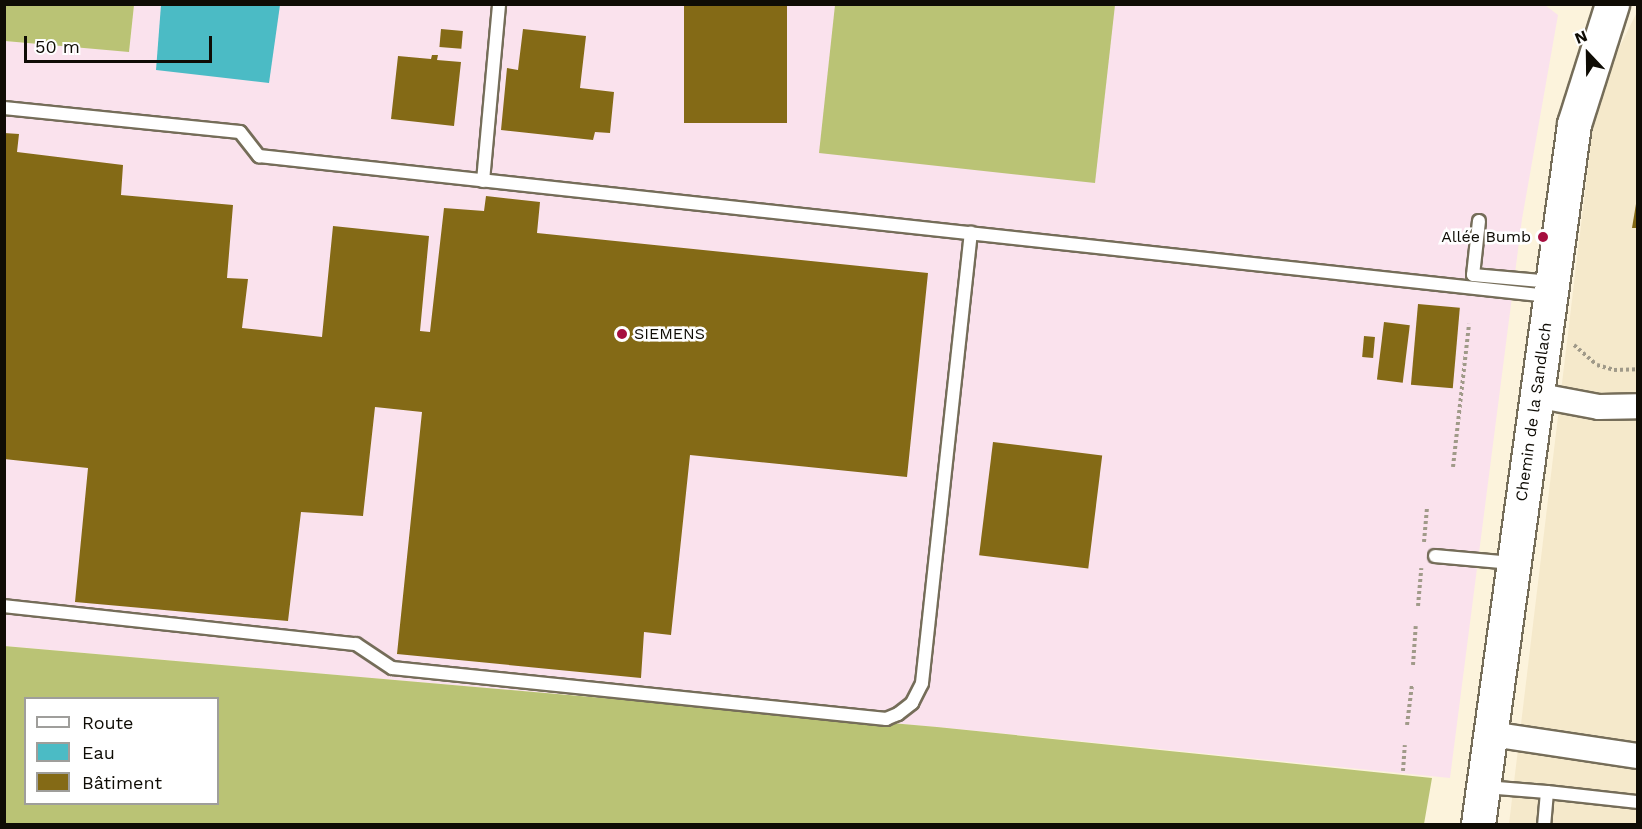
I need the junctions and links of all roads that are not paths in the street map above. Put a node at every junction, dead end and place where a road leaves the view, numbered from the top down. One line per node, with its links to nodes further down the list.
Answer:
1 (499, 4): 4 (lane)
2 (1612, 4): 7 (street, Chemin de la Sandlach)
3 (4, 108): 4 (lane)
4 (483, 181): 6 (lane)
5 (1479, 221): 7 (lane)
6 (971, 233): 7 (lane); 12 (lane)
7 (1552, 289): 8 (street, Chemin de la Sandlach)
8 (1535, 395): 9 (street); 11 (street, Chemin de la Sandlach)
9 (1638, 406)
10 (1435, 556): 11 (lane)
11 (1513, 563): 13 (street, Chemin de la Sandlach)
12 (4, 606)
13 (1491, 734): 14 (street); 15 (street, Chemin de la Sandlach)
14 (1638, 756)
15 (1484, 787): 16 (lane); 18 (street, Chemin de la Sandlach)
16 (1547, 792): 17 (lane); 19 (lane)
17 (1638, 802)
18 (1478, 825)
19 (1544, 825)

